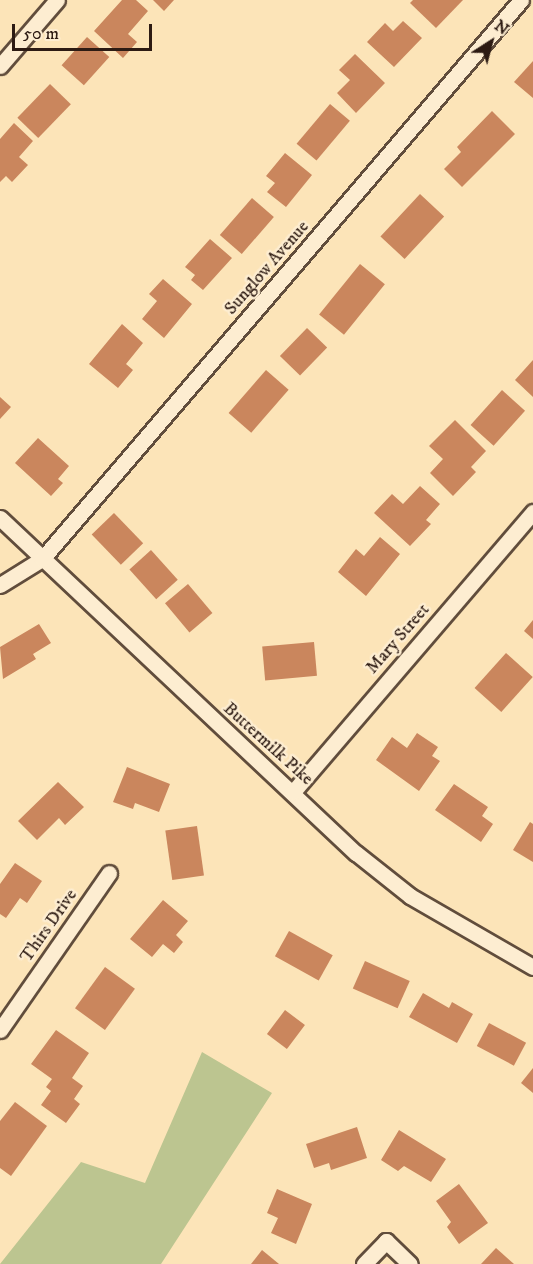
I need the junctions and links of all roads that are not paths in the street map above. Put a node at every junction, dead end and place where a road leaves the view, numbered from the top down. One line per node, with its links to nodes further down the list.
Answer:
1 (57, 0): 3 (street)
2 (521, 0): 6 (street, Sunglow Avenue)
3 (0, 66)
4 (533, 512): 8 (street, Mary Street)
5 (0, 518): 6 (street, Buttermilk Pike)
6 (42, 559): 7 (street, Sunglow Avenue); 8 (street, Buttermilk Pike)
7 (0, 585)
8 (292, 792): 10 (street, Buttermilk Pike)
9 (109, 873): 11 (street, Thirs Drive)
10 (533, 967)
11 (0, 1030)
12 (364, 1264): 13 (street)
13 (410, 1264)

